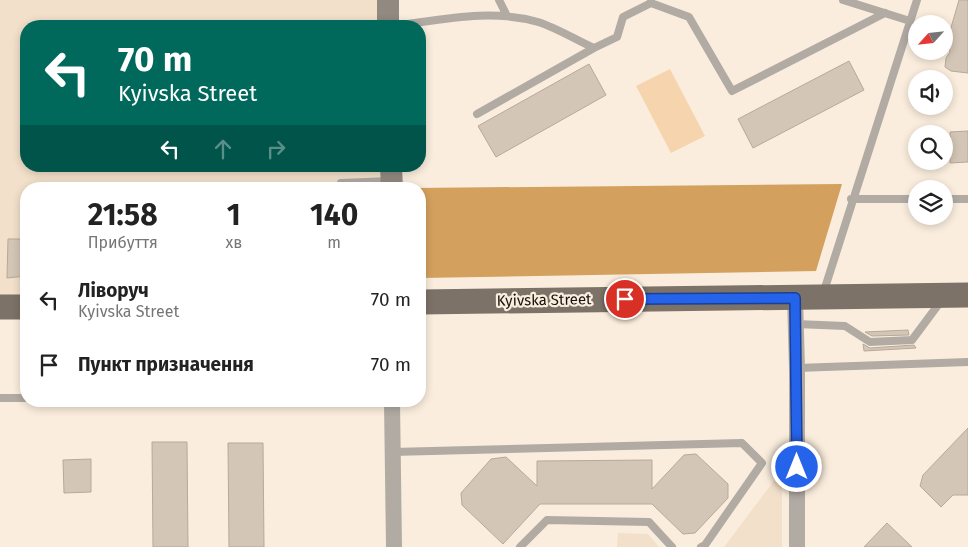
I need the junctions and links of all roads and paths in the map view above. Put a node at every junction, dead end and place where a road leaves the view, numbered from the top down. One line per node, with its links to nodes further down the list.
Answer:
1 (388, 0): 10 (main road)
2 (499, 0): 8 (lane)
3 (843, 0): 6 (lane)
4 (917, 0): 7 (lane)
5 (651, 1): 6 (lane); 13 (lane)
6 (884, 13): 9 (lane)
7 (912, 15)
8 (507, 16): 11 (lane); 13 (lane)
9 (908, 19)
10 (388, 20)
11 (426, 21)
12 (908, 26): 20 (lane)
13 (594, 48): 14 (lane)
14 (477, 114)
15 (392, 179): 16 (lane)
16 (354, 182)
17 (908, 199): 20 (lane)
18 (953, 199): 19 (lane)
19 (968, 199)
20 (851, 200): 23 (lane)
21 (956, 295): 23 (main road, Kyivska Street); 27 (lane)
22 (795, 298): 23 (main road, Kyivska Street); 24 (main road, Kyivska Street); 27 (street)
23 (822, 298)
24 (426, 302)
25 (0, 307): 26 (main road)
26 (20, 307)
27 (796, 324): 29 (street)
28 (968, 362): 29 (lane)
29 (797, 368): 38 (street)
30 (0, 398): 31 (lane)
31 (20, 398)
32 (392, 407): 33 (street)
33 (392, 452): 34 (street); 37 (lane)
34 (394, 547)
35 (520, 547): 36 (lane)
36 (672, 547)
37 (701, 547)
38 (797, 547)

